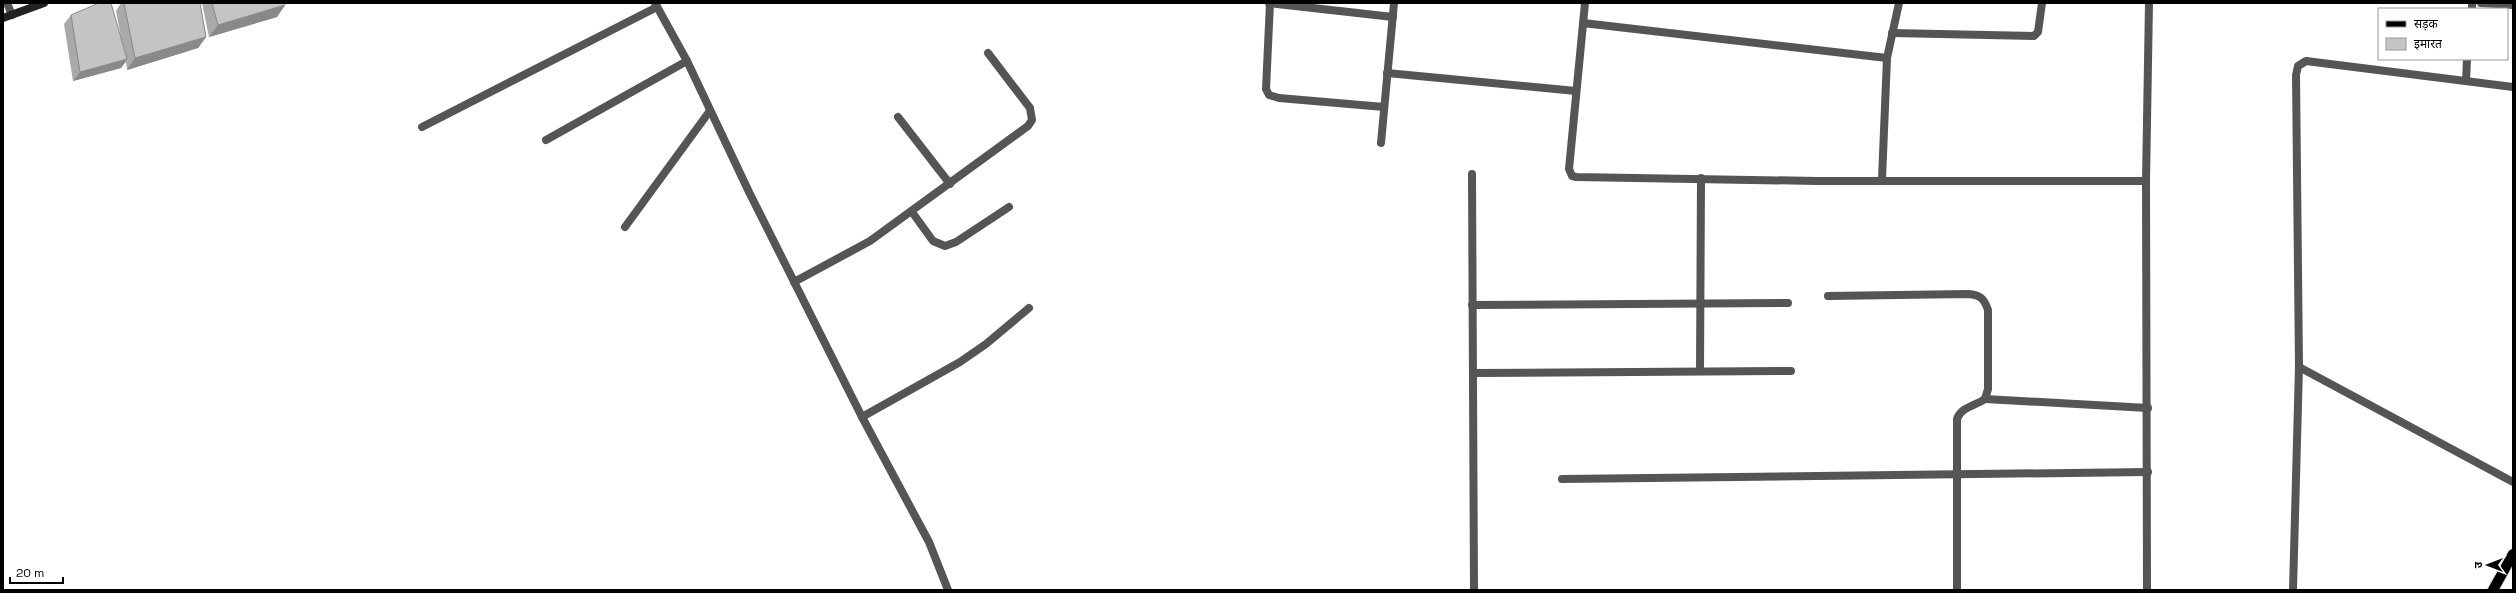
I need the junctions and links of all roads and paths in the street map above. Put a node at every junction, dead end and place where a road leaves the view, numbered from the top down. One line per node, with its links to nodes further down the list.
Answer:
1 (7, 3): 12 (street)
2 (44, 3): 12 (street)
3 (1269, 3): 13 (street); 25 (street)
4 (1394, 3): 13 (street)
5 (1585, 3): 15 (street)
6 (1899, 3): 16 (street)
7 (2042, 3): 16 (street)
8 (2149, 3): 34 (street)
9 (2481, 3): 11 (street)
10 (656, 5): 20 (street); 28 (street)
11 (2513, 5)
12 (12, 15): 14 (street)
13 (1393, 17): 21 (street)
14 (3, 18)
15 (1583, 23): 18 (street); 24 (street)
16 (1892, 33): 18 (street)
17 (988, 53): 35 (street)
18 (1887, 58): 33 (street)
19 (2468, 60): 22 (street)
20 (687, 61): 26 (street); 29 (street)
21 (1387, 73): 24 (street); 25 (street)
22 (2466, 81): 23 (street); 45 (street)
23 (2513, 87)
24 (1576, 91): 32 (street)
25 (1384, 107): 30 (street)
26 (710, 112): 38 (street); 39 (street)
27 (898, 117): 35 (street)
28 (422, 127)
29 (546, 140)
30 (1381, 142)
31 (1472, 174): 43 (street)
32 (1701, 178): 33 (street); 42 (street)
33 (1882, 179): 34 (street)
34 (2146, 181): 50 (street)
35 (950, 184): 37 (street)
36 (1009, 207): 37 (street)
37 (912, 212): 39 (street)
38 (625, 228)
39 (794, 282): 51 (street)
40 (1828, 296): 49 (street)
41 (1788, 303): 42 (street)
42 (1701, 304): 43 (street); 46 (street)
43 (1472, 305): 48 (street)
44 (1029, 308): 51 (street)
45 (2299, 367): 55 (street); 61 (street)
46 (1700, 370): 47 (street); 48 (street)
47 (1790, 371)
48 (1474, 373): 58 (street)
49 (1985, 399): 50 (street); 53 (street)
50 (2148, 408): 52 (street)
51 (862, 417): 57 (street)
52 (2148, 472): 53 (street); 60 (street)
53 (1957, 475): 54 (street); 59 (street)
54 (1562, 479)
55 (2513, 482)
56 (2513, 554): 62 (main road)
57 (948, 590)
58 (1474, 590)
59 (1957, 590)
60 (2147, 590)
61 (2294, 590)
62 (2493, 590)

